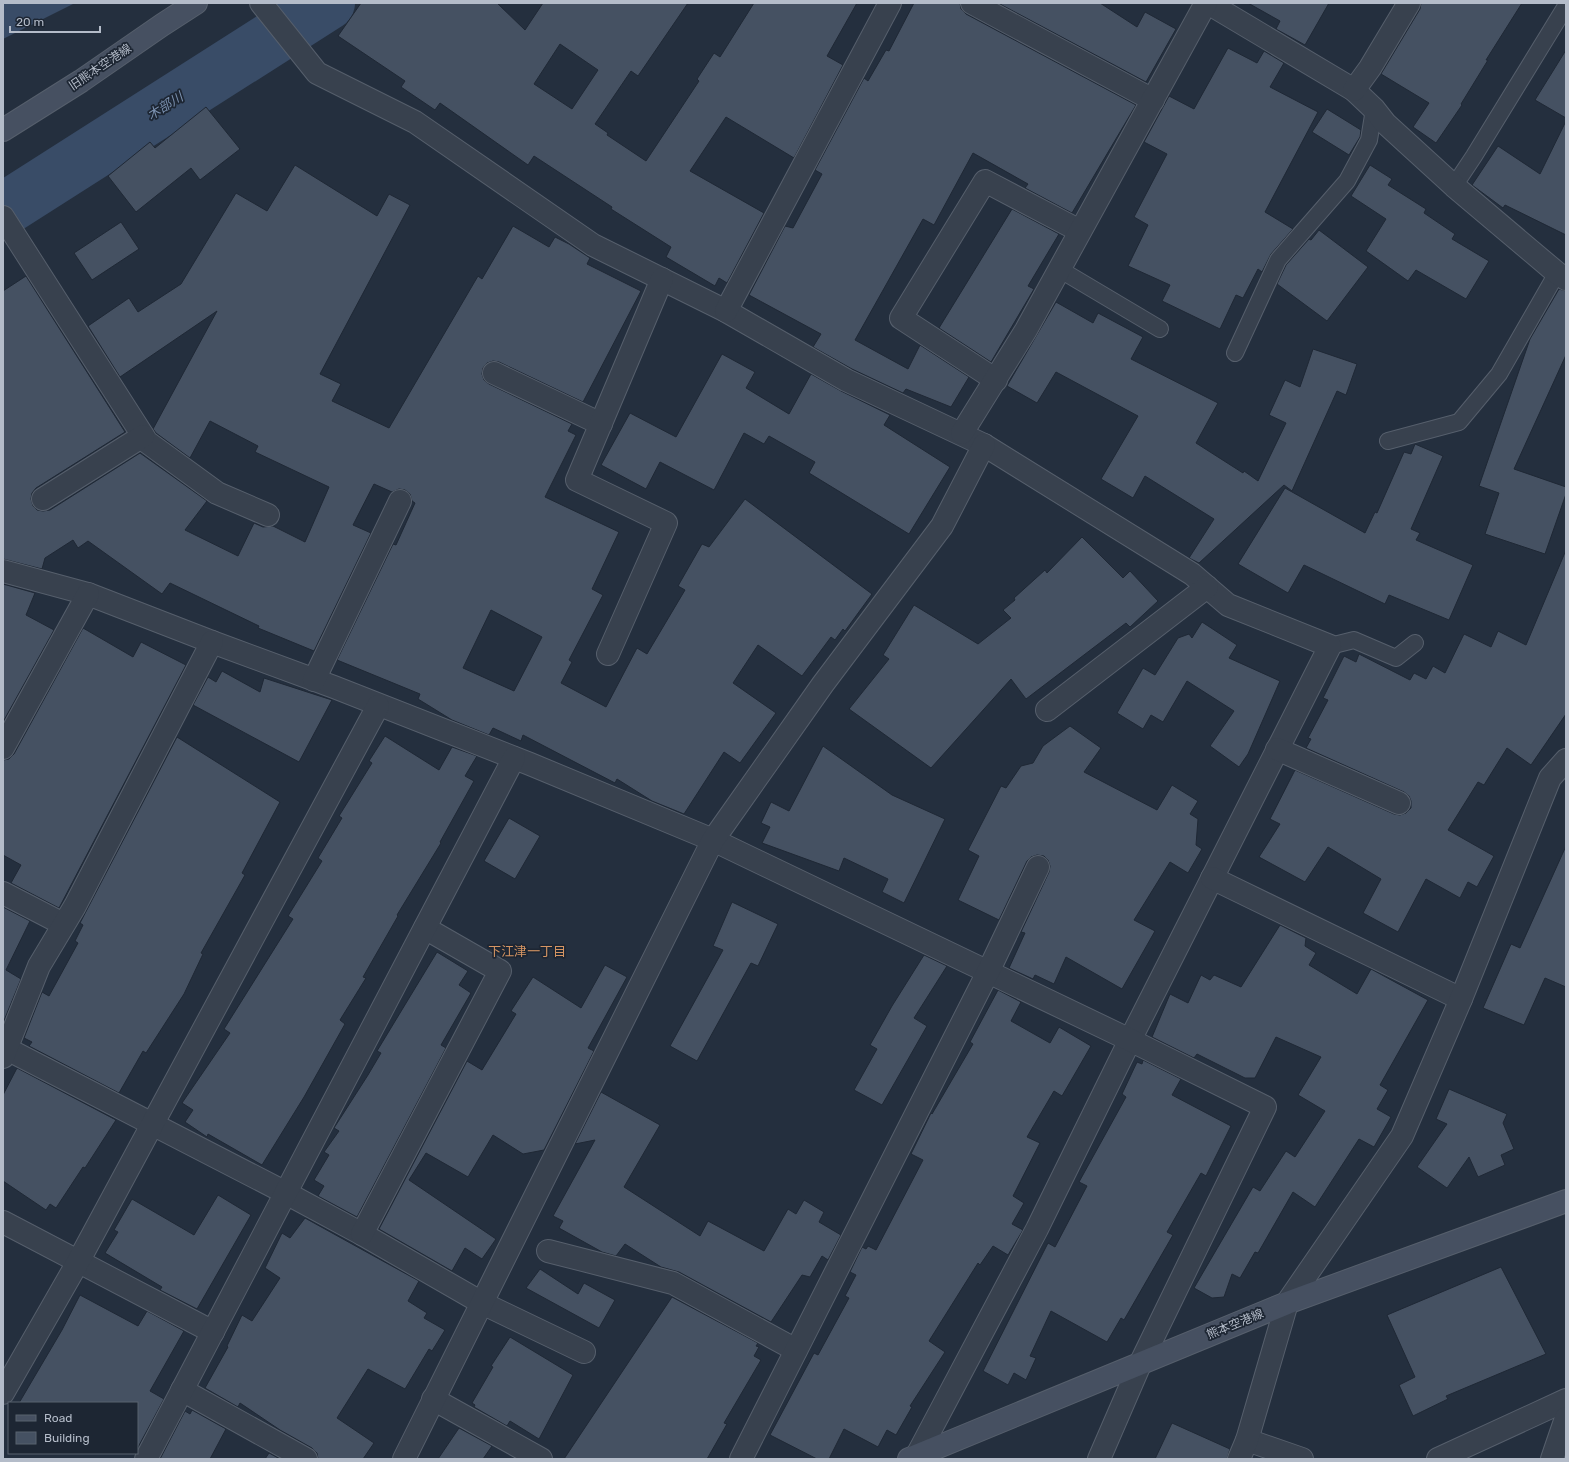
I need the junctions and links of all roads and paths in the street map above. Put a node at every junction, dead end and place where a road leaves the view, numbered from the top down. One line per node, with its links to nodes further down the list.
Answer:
1 (196, 3): 11 (main road, 旧熊本空港線)
2 (261, 3): 17 (street)
3 (890, 3): 18 (street)
4 (972, 3): 9 (street)
5 (1207, 3): 8 (street); 9 (street)
6 (1409, 3): 8 (street)
7 (1566, 6): 12 (lane)
8 (1354, 90): 10 (street)
9 (1153, 100): 14 (street)
10 (1374, 109): 12 (street); 20 (lane)
11 (3, 130)
12 (1454, 186): 16 (street)
13 (3, 217): 25 (street)
14 (1080, 231): 15 (street); 22 (street)
15 (1059, 269): 19 (lane); 22 (street)
16 (1561, 276): 26 (lane)
17 (662, 279): 18 (street); 23 (street)
18 (726, 311): 24 (street)
19 (1160, 329)
20 (1235, 353)
21 (494, 373): 23 (street)
22 (996, 380): 24 (street)
23 (601, 424): 37 (street)
24 (962, 433): 27 (street)
25 (144, 436): 28 (street); 30 (street)
26 (1388, 441)
27 (984, 445): 32 (street); 46 (street)
28 (43, 499)
29 (400, 501): 38 (street)
30 (268, 515)
31 (3, 571): 33 (street)
32 (1207, 587): 36 (street); 40 (street)
33 (88, 594): 34 (street); 41 (street)
34 (212, 642): 38 (street); 50 (street)
35 (1415, 643): 36 (lane)
36 (1330, 646): 42 (street)
37 (608, 654)
38 (314, 680): 39 (street)
39 (378, 706): 43 (street); 56 (street)
40 (1047, 710)
41 (3, 748)
42 (1277, 749): 45 (street); 48 (street)
43 (514, 758): 46 (street); 51 (street)
44 (1566, 760): 53 (street)
45 (1399, 803)
46 (713, 840): 52 (street); 63 (street)
47 (1038, 867): 52 (street)
48 (1212, 878): 53 (street); 54 (street)
49 (3, 893): 50 (street)
50 (63, 924): 55 (street)
51 (425, 928): 57 (street); 60 (street)
52 (988, 972): 54 (street); 66 (street)
53 (1461, 1000): 64 (street)
54 (1130, 1040): 68 (street); 75 (street)
55 (5, 1053): 56 (street)
56 (152, 1125): 57 (street); 62 (street)
57 (286, 1193): 60 (street); 65 (street)
58 (1566, 1201): 64 (main road, 熊本空港線)
59 (3, 1222): 62 (street)
60 (362, 1234): 63 (street)
61 (548, 1250): 66 (street)
62 (78, 1262): 65 (street); 70 (street)
63 (482, 1303): 67 (street); 71 (street)
64 (1287, 1303): 68 (main road, 熊本空港線); 74 (street)
65 (213, 1332): 69 (street)
66 (796, 1350): 80 (street)
67 (584, 1352)
68 (1141, 1362): 75 (main road, 熊本空港線); 81 (street)
69 (182, 1390): 76 (street); 77 (street)
70 (3, 1393)
71 (434, 1400): 78 (street); 79 (street)
72 (1566, 1400): 83 (street)
73 (1566, 1418): 84 (street)
74 (1243, 1450): 82 (street)
75 (913, 1458)
76 (146, 1459)
77 (306, 1459)
78 (404, 1459)
79 (541, 1459)
80 (741, 1459)
81 (1099, 1459)
82 (1302, 1459)
83 (1438, 1459)
84 (1552, 1459)

